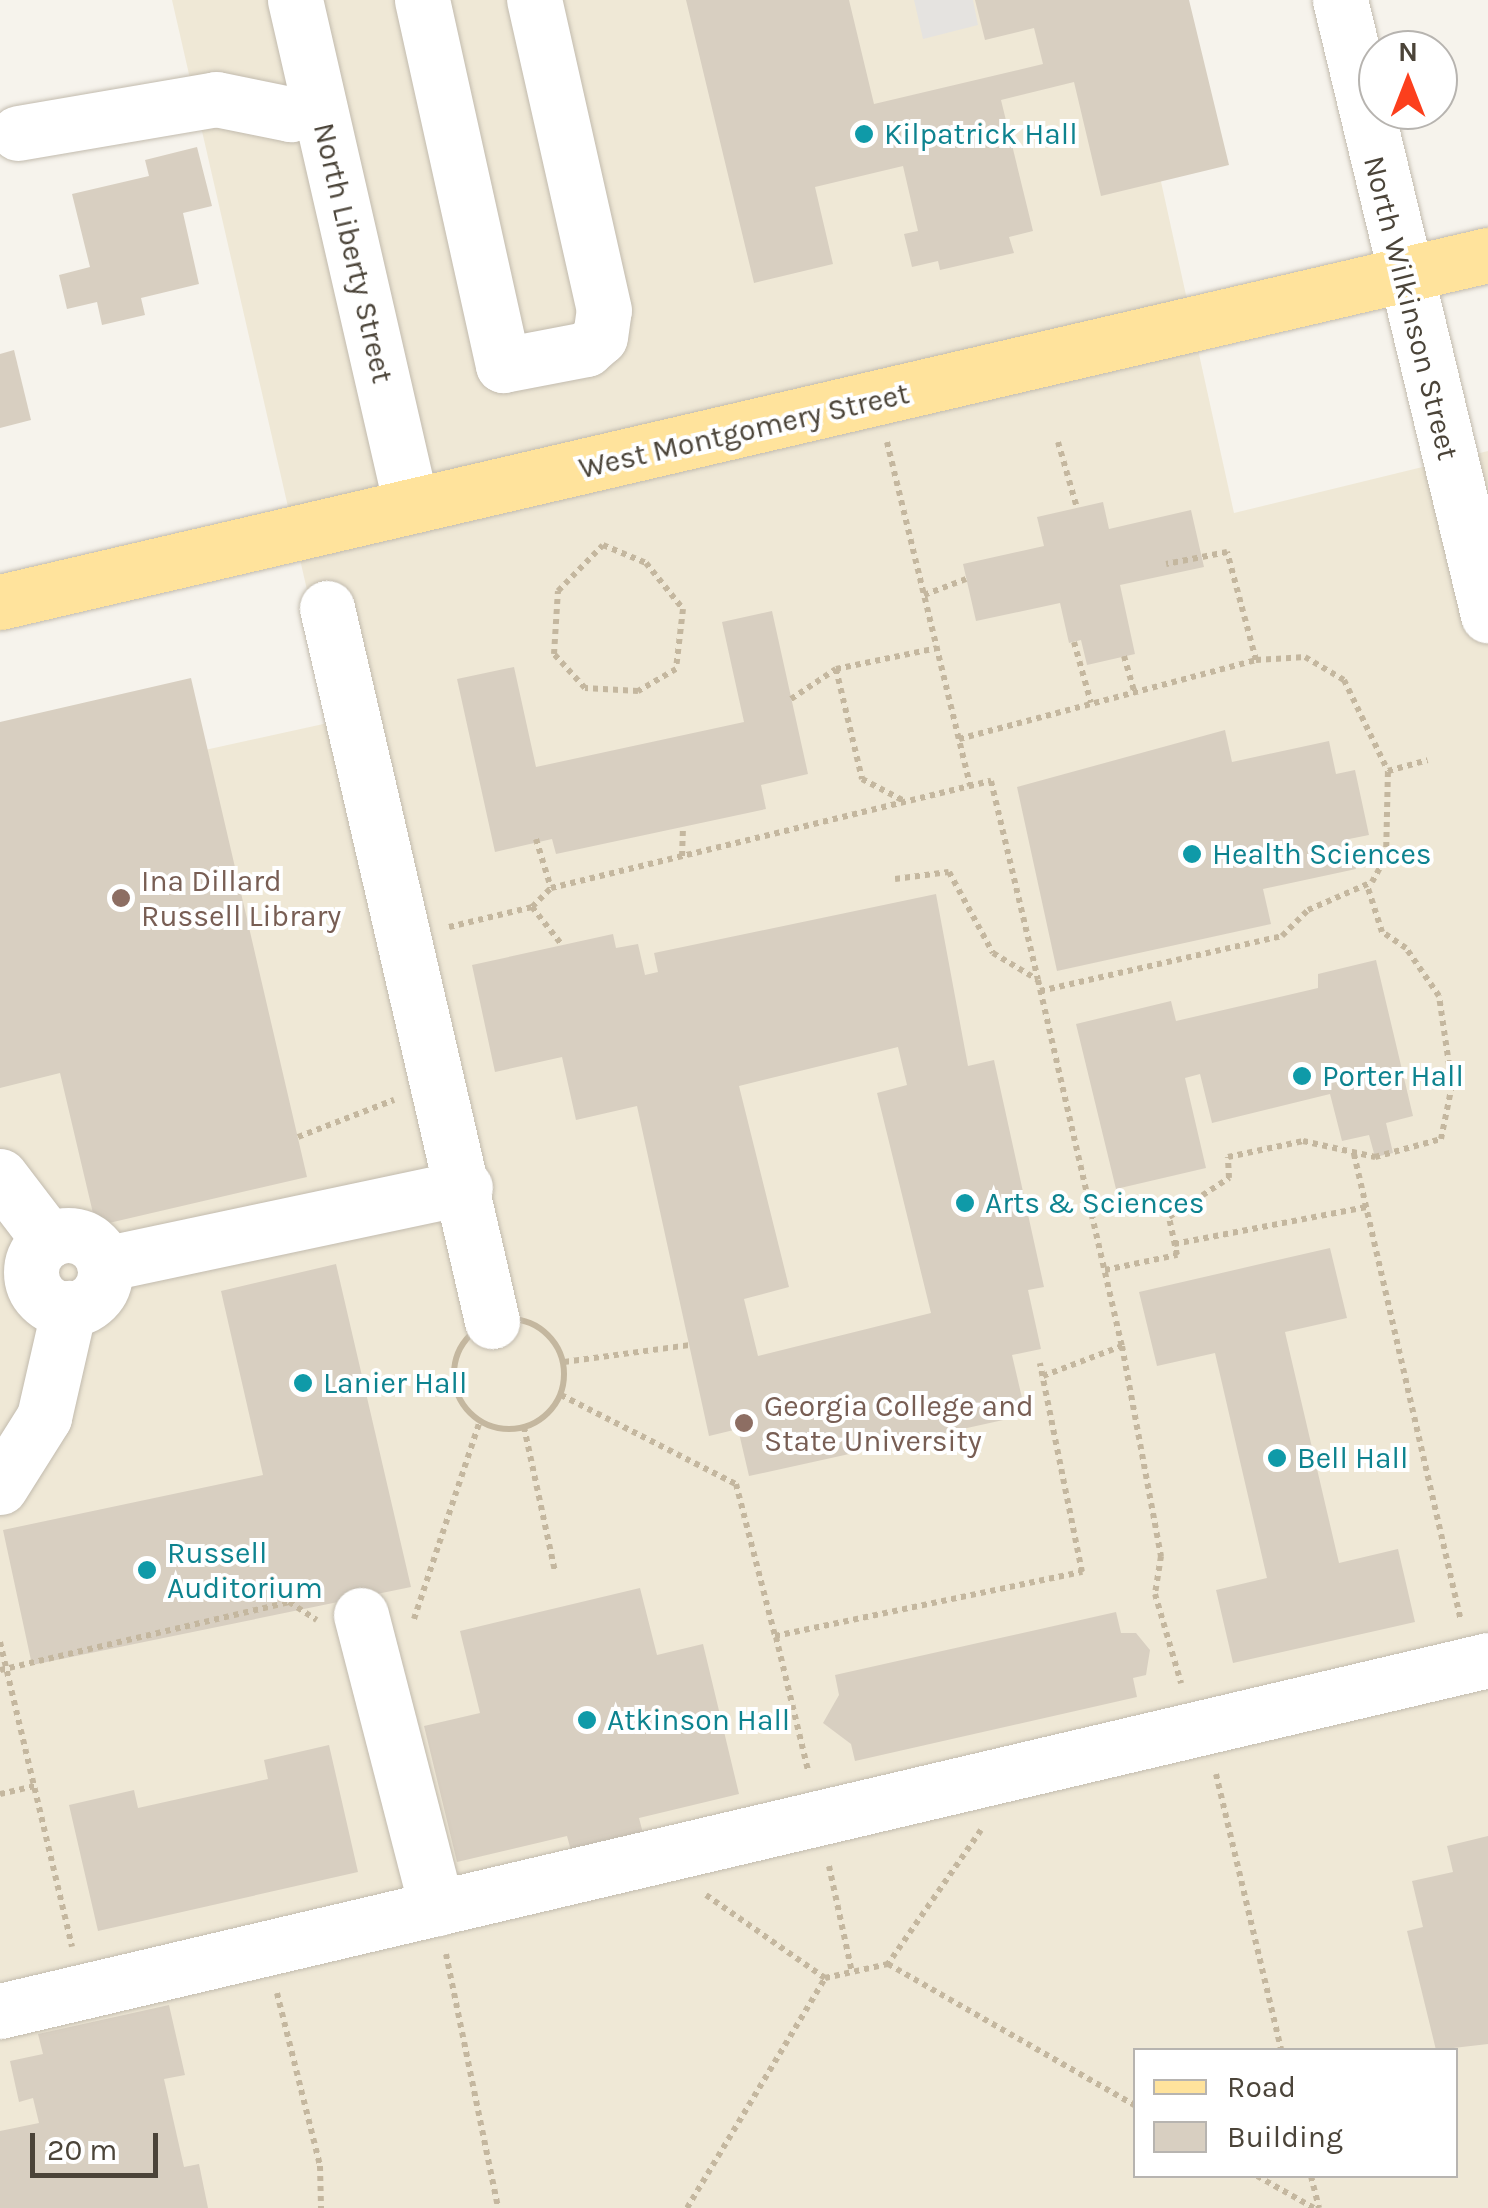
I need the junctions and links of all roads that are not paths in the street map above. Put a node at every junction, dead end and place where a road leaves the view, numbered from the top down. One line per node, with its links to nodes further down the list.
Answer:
1 (295, 0): 5 (street, North Liberty Street)
2 (422, 0): 3 (street)
3 (534, 0)
4 (1340, 0): 8 (street, North Wilkinson Street)
5 (320, 109): 6 (street); 9 (street, North Liberty Street)
6 (18, 133)
7 (1488, 255): 8 (main road, West Montgomery Street)
8 (1401, 276): 9 (main road, West Montgomery Street); 12 (street, North Wilkinson Street)
9 (412, 506): 10 (main road, West Montgomery Street)
10 (0, 602)
11 (328, 608): 14 (street)
12 (1488, 615)
13 (0, 1176): 15 (street)
14 (465, 1187): 16 (street); 18 (street)
15 (49, 1240): 16 (street); 17 (street)
16 (104, 1264): 17 (street)
17 (69, 1308): 19 (street)
18 (492, 1321)
19 (0, 1488)
20 (388, 1617): 22 (street)
21 (1480, 1662): 22 (street)
22 (437, 1908): 23 (street)
23 (0, 2011)

